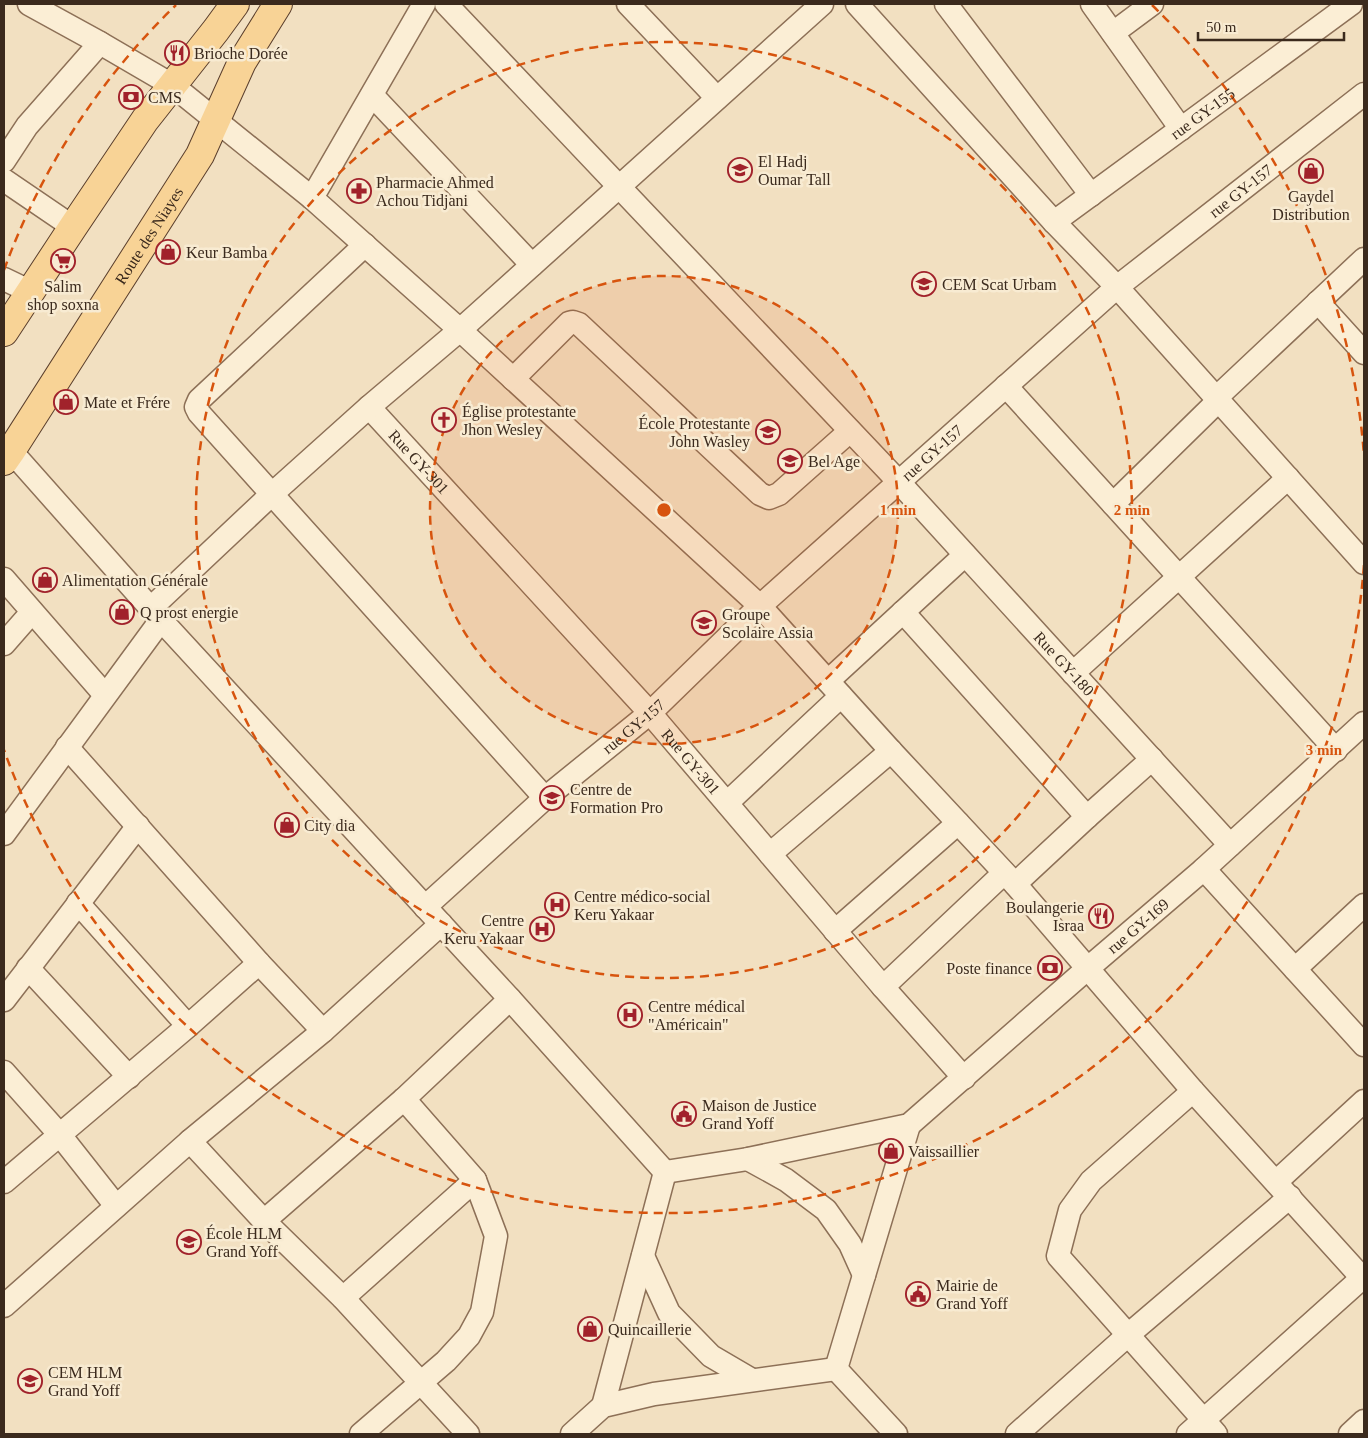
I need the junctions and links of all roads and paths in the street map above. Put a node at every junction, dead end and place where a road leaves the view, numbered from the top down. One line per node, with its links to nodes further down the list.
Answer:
1 (28, 4): 13 (street)
2 (235, 4): 16 (main road)
3 (278, 4): 20 (main road, Route des Niayes)
4 (424, 4): 17 (street)
5 (822, 4): 19 (street)
6 (857, 4): 27 (street)
7 (1092, 4): 14 (street)
8 (1152, 4): 14 (street)
9 (1350, 4): 21 (street, rue GY-155)
10 (634, 6): 19 (street)
11 (953, 6): 25 (street)
12 (454, 7): 24 (street, Rue GY-180)
13 (66, 13): 15 (street)
14 (1113, 33): 21 (street)
15 (100, 43): 16 (street); 22 (street)
16 (172, 85): 20 (street); 28 (main road)
17 (372, 95): 26 (street); 31 (street)
18 (1363, 97): 33 (street, rue GY-157)
19 (717, 98): 24 (street)
20 (215, 119): 26 (street); 44 (main road, Route des Niayes)
21 (1181, 129): 25 (street, rue GY-155)
22 (4, 161)
23 (4, 180): 28 (street)
24 (619, 186): 31 (street); 43 (street, Rue GY-180)
25 (1091, 195): 27 (street, rue GY-155)
26 (312, 198): 29 (street)
27 (1054, 222): 33 (street)
28 (73, 227): 34 (main road)
29 (365, 246): 36 (street); 47 (street)
30 (1364, 259): 35 (street)
31 (532, 265): 36 (street)
32 (4, 279): 34 (street)
33 (1117, 287): 40 (street, rue GY-157); 41 (street)
34 (31, 292): 37 (main road)
35 (1318, 302): 38 (street); 41 (street)
36 (460, 330): 39 (street); 42 (street)
37 (4, 332)
38 (1364, 353)
39 (514, 379): 43 (street); 53 (street)
40 (1006, 386): 46 (street, rue GY-157); 48 (street)
41 (1217, 399): 45 (street); 48 (street)
42 (370, 407): 47 (street); 61 (street, Rue GY-301)
43 (850, 431): 46 (street, Rue GY-180)
44 (8, 456): 56 (street)
45 (1288, 478): 50 (street); 51 (street)
46 (898, 482): 49 (street, Rue GY-180); 53 (street, rue GY-157)
47 (272, 494): 56 (street); 67 (street)
48 (1113, 504): 51 (street)
49 (965, 555): 55 (street); 58 (street, Rue GY-180)
50 (1364, 563)
51 (1179, 576): 58 (street); 64 (street)
52 (4, 579): 54 (street)
53 (760, 606): 59 (street); 61 (street, rue GY-157)
54 (32, 612): 57 (street); 60 (street)
55 (903, 612): 59 (street); 69 (street)
56 (156, 614): 60 (street); 79 (street)
57 (4, 644)
58 (1073, 673): 66 (street, Rue GY-180)
59 (835, 689): 65 (street); 68 (street)
60 (106, 695): 63 (street)
61 (650, 713): 67 (street, rue GY-157); 68 (street, Rue GY-301)
62 (1364, 723): 64 (street, rue GY-169)
63 (67, 747): 71 (street); 72 (street)
64 (1336, 750): 73 (street, rue GY-169)
65 (890, 751): 70 (street); 74 (street)
66 (1152, 759): 69 (street); 73 (street, Rue GY-180)
67 (545, 798): 79 (street, rue GY-157)
68 (727, 804): 74 (street, Rue GY-301)
69 (1087, 817): 76 (street)
70 (958, 823): 76 (street); 81 (street)
71 (138, 826): 77 (street); 82 (street)
72 (4, 834)
73 (1230, 845): 75 (street, rue GY-169)
74 (770, 854): 81 (street, Rue GY-301)
75 (1204, 869): 84 (street, rue GY-169); 85 (street)
76 (1010, 878): 84 (street); 86 (street)
77 (78, 904): 83 (street); 89 (street)
78 (1364, 905): 85 (street)
79 (425, 907): 80 (street)
80 (441, 924): 87 (street); 90 (street)
81 (835, 931): 86 (street, Rue GY-301)
82 (259, 963): 89 (street); 90 (street)
83 (28, 968): 88 (street); 93 (street)
84 (1087, 969): 94 (street, rue GY-169); 95 (street)
85 (1295, 969): 91 (street)
86 (883, 987): 94 (street, Rue GY-301)
87 (510, 999): 96 (street); 102 (street)
88 (4, 1000)
89 (188, 1026): 93 (street)
90 (322, 1031): 100 (street)
91 (1364, 1045)
92 (4, 1072): 99 (street)
93 (129, 1077): 99 (street)
94 (964, 1078): 98 (street, rue GY-169)
95 (1193, 1091): 105 (street); 113 (street)
96 (404, 1099): 103 (street); 107 (street)
97 (1364, 1101): 105 (street)
98 (909, 1125): 101 (street); 110 (street)
99 (60, 1135): 104 (street); 106 (street)
100 (190, 1141): 106 (street); 107 (street)
101 (748, 1159): 102 (street); 110 (street)
102 (666, 1172): 108 (street)
103 (475, 1180): 111 (street); 116 (street)
104 (4, 1182)
105 (1283, 1190): 109 (street); 113 (street)
106 (116, 1206): 112 (street)
107 (264, 1221): 111 (street)
108 (643, 1256): 115 (street); 117 (street)
109 (1361, 1271): 119 (street)
110 (864, 1275): 114 (street)
111 (343, 1298): 116 (street)
112 (4, 1306)
113 (1128, 1335): 119 (street); 124 (street)
114 (836, 1369): 115 (street); 123 (street)
115 (752, 1380): 117 (street)
116 (421, 1383): 120 (street); 121 (street)
117 (603, 1406): 122 (street)
118 (1364, 1421): 125 (street)
119 (1202, 1429)
120 (361, 1434)
121 (468, 1434)
122 (572, 1434)
123 (896, 1434)
124 (1017, 1434)
125 (1350, 1434)

